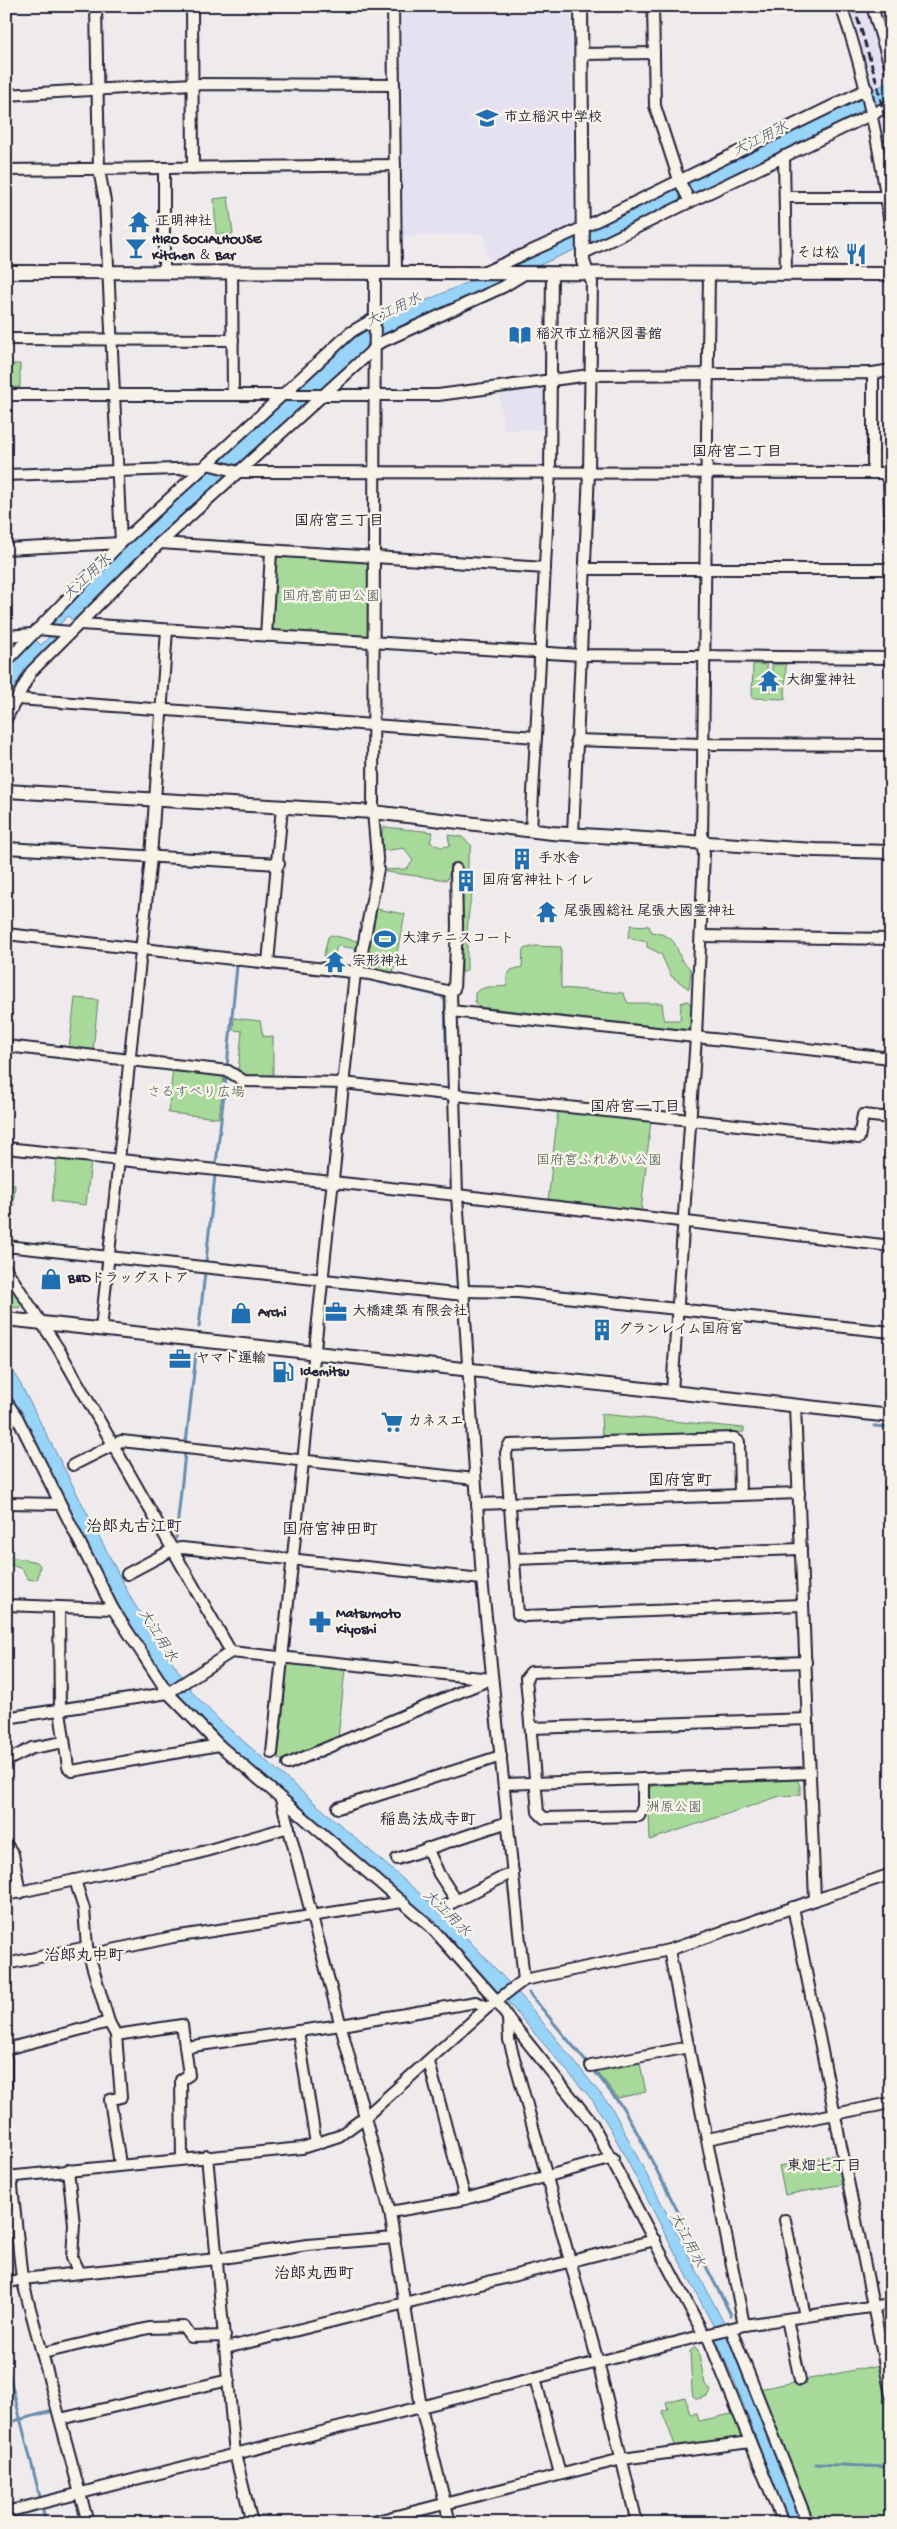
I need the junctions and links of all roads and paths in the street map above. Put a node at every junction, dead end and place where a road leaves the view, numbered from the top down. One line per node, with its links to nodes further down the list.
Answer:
1 (96, 6): 14 (street)
2 (192, 6): 11 (street)
3 (393, 6): 12 (street)
4 (581, 6): 9 (street)
5 (653, 6): 8 (street)
6 (842, 6): 13 (street)
7 (872, 6): 10 (street)
8 (654, 53): 9 (street); 24 (street)
9 (582, 54): 28 (street)
10 (891, 69)
11 (192, 84): 12 (street); 14 (street); 21 (street)
12 (394, 85): 19 (street)
13 (867, 90): 17 (street); 24 (street)
14 (98, 91): 15 (street); 23 (street)
15 (6, 95)
16 (891, 105): 17 (street)
17 (871, 112): 18 (street); 26 (street)
18 (784, 156): 25 (street); 27 (street)
19 (394, 165): 21 (street); 36 (street)
20 (164, 168): 21 (street); 23 (street); 33 (street)
21 (193, 168)
22 (6, 170): 23 (street)
23 (99, 170): 32 (street)
24 (680, 181): 27 (street); 28 (street)
25 (785, 197): 26 (street); 42 (street)
26 (887, 197): 29 (street)
27 (689, 199): 30 (street)
28 (584, 228): 30 (street); 37 (street)
29 (891, 234)
30 (584, 250): 40 (street)
31 (6, 272): 32 (street)
32 (107, 272): 33 (street); 46 (street)
33 (164, 272): 34 (street)
34 (232, 272): 35 (street); 47 (street)
35 (375, 273): 36 (street); 44 (street)
36 (396, 273): 37 (street)
37 (484, 273): 38 (street)
38 (526, 273): 39 (street); 48 (street)
39 (552, 273): 40 (street); 53 (street)
40 (587, 273): 41 (street); 52 (street)
41 (709, 273): 42 (street); 51 (street)
42 (786, 273): 43 (street)
43 (891, 274)
44 (375, 320): 48 (street); 56 (street)
45 (6, 339): 46 (street)
46 (111, 340): 47 (street); 54 (street)
47 (232, 340): 55 (street)
48 (375, 345): 58 (street); 59 (street)
49 (891, 370): 50 (street)
50 (873, 373): 51 (street); 67 (street)
51 (708, 374): 52 (street); 66 (street)
52 (590, 375): 53 (street); 65 (street)
53 (551, 382): 59 (street); 63 (street)
54 (114, 394): 55 (street); 57 (street); 61 (street)
55 (233, 394): 56 (street)
56 (287, 394): 58 (street); 60 (street)
57 (6, 395)
58 (320, 395): 59 (street); 62 (street)
59 (374, 395): 64 (street)
60 (208, 465): 61 (street); 62 (street); 69 (street)
61 (118, 471): 68 (street); 69 (street)
62 (237, 471): 64 (street); 71 (street)
63 (550, 471): 64 (street); 65 (street); 75 (street)
64 (374, 472): 74 (street)
65 (589, 472): 66 (street); 76 (street)
66 (707, 472): 67 (street); 77 (street)
67 (873, 473): 70 (street)
68 (6, 475)
69 (121, 542): 72 (street); 81 (street)
70 (891, 542)
71 (160, 543): 73 (street); 79 (street)
72 (6, 549)
73 (271, 552): 74 (street); 84 (street)
74 (374, 557): 75 (street); 85 (street)
75 (545, 568): 86 (street)
76 (584, 569): 77 (street); 87 (street)
77 (706, 569): 78 (street); 88 (street)
78 (891, 569)
79 (80, 624): 80 (street); 82 (street)
80 (167, 630): 84 (street); 92 (street)
81 (38, 631): 82 (street); 83 (street); 90 (street)
82 (69, 632): 91 (street)
83 (6, 636)
84 (266, 636): 85 (street)
85 (374, 643): 86 (street); 94 (street)
86 (541, 653): 87 (street); 95 (street)
87 (581, 656): 88 (street); 96 (street)
88 (704, 656): 89 (street); 97 (street)
89 (891, 658)
90 (6, 662)
91 (18, 699): 92 (street); 93 (street)
92 (161, 709): 94 (street); 100 (street)
93 (6, 719)
94 (374, 724): 95 (street); 102 (street)
95 (536, 738): 103 (street)
96 (576, 740): 97 (street); 104 (street)
97 (703, 744): 98 (street); 105 (street)
98 (891, 745)
99 (6, 791): 100 (street)
100 (155, 799): 101 (street); 108 (street)
101 (282, 806): 102 (street); 109 (street)
102 (373, 812): 103 (street); 116 (street)
103 (531, 831): 104 (street)
104 (573, 834): 105 (street)
105 (702, 842): 107 (street); 112 (street)
106 (6, 848): 108 (street)
107 (891, 852)
108 (151, 857): 109 (street); 114 (street)
109 (278, 864): 115 (street)
110 (456, 869): 117 (street)
111 (6, 934): 114 (street)
112 (700, 936): 113 (street); 119 (street)
113 (891, 939)
114 (141, 949): 115 (street); 122 (street)
115 (268, 963): 116 (street)
116 (357, 973): 117 (street); 123 (street)
117 (451, 992): 118 (street)
118 (452, 1011): 119 (street); 124 (street)
119 (696, 1037): 121 (street); 126 (street)
120 (6, 1046): 122 (street)
121 (891, 1058)
122 (130, 1059): 123 (street); 128 (street)
123 (343, 1084): 124 (street); 129 (street)
124 (454, 1094): 126 (street); 130 (street)
125 (891, 1118): 126 (street)
126 (690, 1120): 131 (street)
127 (6, 1148): 128 (street)
128 (119, 1160): 129 (street); 134 (street)
129 (332, 1182): 130 (street); 136 (street)
130 (457, 1195): 131 (street); 137 (street)
131 (684, 1222): 133 (street); 138 (street)
132 (6, 1246): 134 (street)
133 (891, 1246)
134 (109, 1257): 136 (street); 141 (street)
135 (6, 1269): 140 (street)
136 (322, 1279): 137 (street); 143 (street)
137 (463, 1293): 138 (street); 144 (street)
138 (678, 1309): 142 (street); 145 (street)
139 (6, 1319): 140 (street)
140 (43, 1323): 141 (street); 149 (street)
141 (101, 1329): 143 (street)
142 (891, 1332)
143 (314, 1352): 144 (street); 150 (street)
144 (468, 1369): 145 (street); 152 (street)
145 (672, 1392): 147 (street)
146 (7, 1403): 157 (street)
147 (795, 1406): 148 (street); 153 (street)
148 (891, 1416)
149 (113, 1443): 150 (street); 151 (street); 159 (street)
150 (302, 1460): 152 (street); 161 (street)
151 (73, 1465)
152 (475, 1479): 158 (street)
153 (799, 1493): 154 (street); 160 (street)
154 (740, 1495): 156 (street); 156 (street)
155 (6, 1503): 157 (street)
156 (510, 1503): 158 (street); 162 (street)
157 (60, 1504): 168 (street)
158 (477, 1504): 164 (street)
159 (174, 1549): 161 (street); 163 (street); 169 (street)
160 (801, 1549): 162 (street); 166 (street)
161 (292, 1559): 164 (street); 170 (street)
162 (514, 1559): 166 (street)
163 (127, 1574)
164 (482, 1580): 172 (street)
165 (6, 1605): 167 (street)
166 (803, 1605): 171 (street)
167 (59, 1607): 168 (street); 174 (street)
168 (112, 1609): 173 (street)
169 (231, 1652): 170 (street); 173 (street)
170 (282, 1657): 172 (street); 180 (street)
171 (806, 1662): 176 (street); 177 (street)
172 (492, 1679): 181 (street); 183 (street)
173 (168, 1693): 174 (street); 179 (street)
174 (60, 1711): 175 (street); 178 (street)
175 (6, 1718)
176 (808, 1718): 177 (street); 184 (street)
177 (531, 1728): 187 (street)
178 (64, 1742): 179 (street); 182 (street)
179 (219, 1745): 188 (street)
180 (272, 1753)
181 (501, 1756): 186 (street); 189 (street)
182 (6, 1761)
183 (288, 1764)
184 (810, 1773): 185 (street); 201 (street)
185 (643, 1780): 187 (street); 187 (street)
186 (504, 1784): 187 (street); 190 (street)
187 (535, 1784)
188 (281, 1799): 191 (street); 202 (street)
189 (338, 1808)
190 (508, 1822): 193 (street); 195 (street)
191 (289, 1827): 197 (street); 205 (street)
192 (6, 1844): 198 (street)
193 (427, 1848): 194 (street); 200 (street)
194 (397, 1859)
195 (513, 1872): 200 (street); 209 (street)
196 (891, 1874): 201 (street)
197 (76, 1880): 198 (street); 207 (street)
198 (20, 1893): 199 (street)
199 (6, 1895)
200 (456, 1900): 203 (street)
201 (815, 1900): 204 (street)
202 (402, 1902): 205 (street); 210 (street)
203 (446, 1906)
204 (794, 1907): 206 (street); 223 (street)
205 (312, 1916): 207 (street); 213 (street)
206 (670, 1950): 209 (street); 217 (street)
207 (88, 1951): 208 (street); 212 (street)
208 (6, 1964)
209 (524, 1980): 210 (street)
210 (495, 2002): 211 (street); 213 (street); 220 (street)
211 (508, 2018): 230 (street); 234 (street)
212 (110, 2022): 215 (street); 218 (street)
213 (341, 2026): 214 (street); 224 (street)
214 (298, 2031): 216 (street); 226 (street)
215 (116, 2035): 216 (street); 231 (street)
216 (186, 2047): 229 (street)
217 (689, 2047): 221 (street); 225 (street)
218 (6, 2049)
219 (6, 2059): 227 (street)
220 (429, 2062): 224 (street); 235 (street)
221 (591, 2066)
222 (891, 2103): 223 (street)
223 (835, 2114): 225 (street); 247 (street)
224 (366, 2117): 226 (street); 236 (street)
225 (707, 2139): 250 (street)
226 (316, 2144): 228 (street)
227 (6, 2146)
228 (207, 2156): 229 (street); 240 (street)
229 (182, 2158): 231 (street)
230 (612, 2158): 234 (street); 239 (street)
231 (120, 2164): 232 (street)
232 (68, 2170): 233 (street); 242 (street)
233 (9, 2177): 243 (street)
234 (546, 2177): 235 (street); 241 (street)
235 (465, 2199): 236 (street)
236 (390, 2212): 238 (street)
237 (786, 2220): 248 (street)
238 (395, 2238): 240 (street); 245 (street)
239 (655, 2240): 241 (street); 252 (street)
240 (217, 2259): 242 (street); 253 (street)
241 (570, 2262): 245 (street); 256 (street)
242 (79, 2273): 243 (street)
243 (22, 2279): 244 (street); 255 (street)
244 (6, 2283)
245 (406, 2304): 254 (street); 261 (street)
246 (891, 2304): 247 (street)
247 (874, 2306): 248 (street); 260 (street)
248 (804, 2316): 249 (street)
249 (787, 2319): 250 (street); 259 (street)
250 (744, 2325): 251 (street)
251 (730, 2329): 252 (street); 276 (street)
252 (708, 2335): 256 (street); 263 (street)
253 (225, 2336): 254 (street); 255 (street)
254 (226, 2348): 258 (street)
255 (43, 2354): 262 (street)
256 (598, 2362): 257 (street); 265 (street)
257 (535, 2378): 261 (street); 266 (street)
258 (228, 2380): 262 (street); 264 (street)
259 (800, 2380)
260 (891, 2395)
261 (421, 2407): 264 (street); 268 (street)
262 (60, 2420): 267 (street)
263 (750, 2442): 265 (street); 275 (street)
264 (235, 2454): 267 (street); 271 (street)
265 (622, 2459): 266 (street); 274 (street)
266 (560, 2474): 268 (street)
267 (80, 2493): 269 (street); 270 (street)
268 (445, 2504): 272 (street); 273 (street)
269 (6, 2512)
270 (88, 2523)
271 (252, 2523)
272 (369, 2523)
273 (450, 2523)
274 (637, 2523)
275 (783, 2523)
276 (808, 2523)

